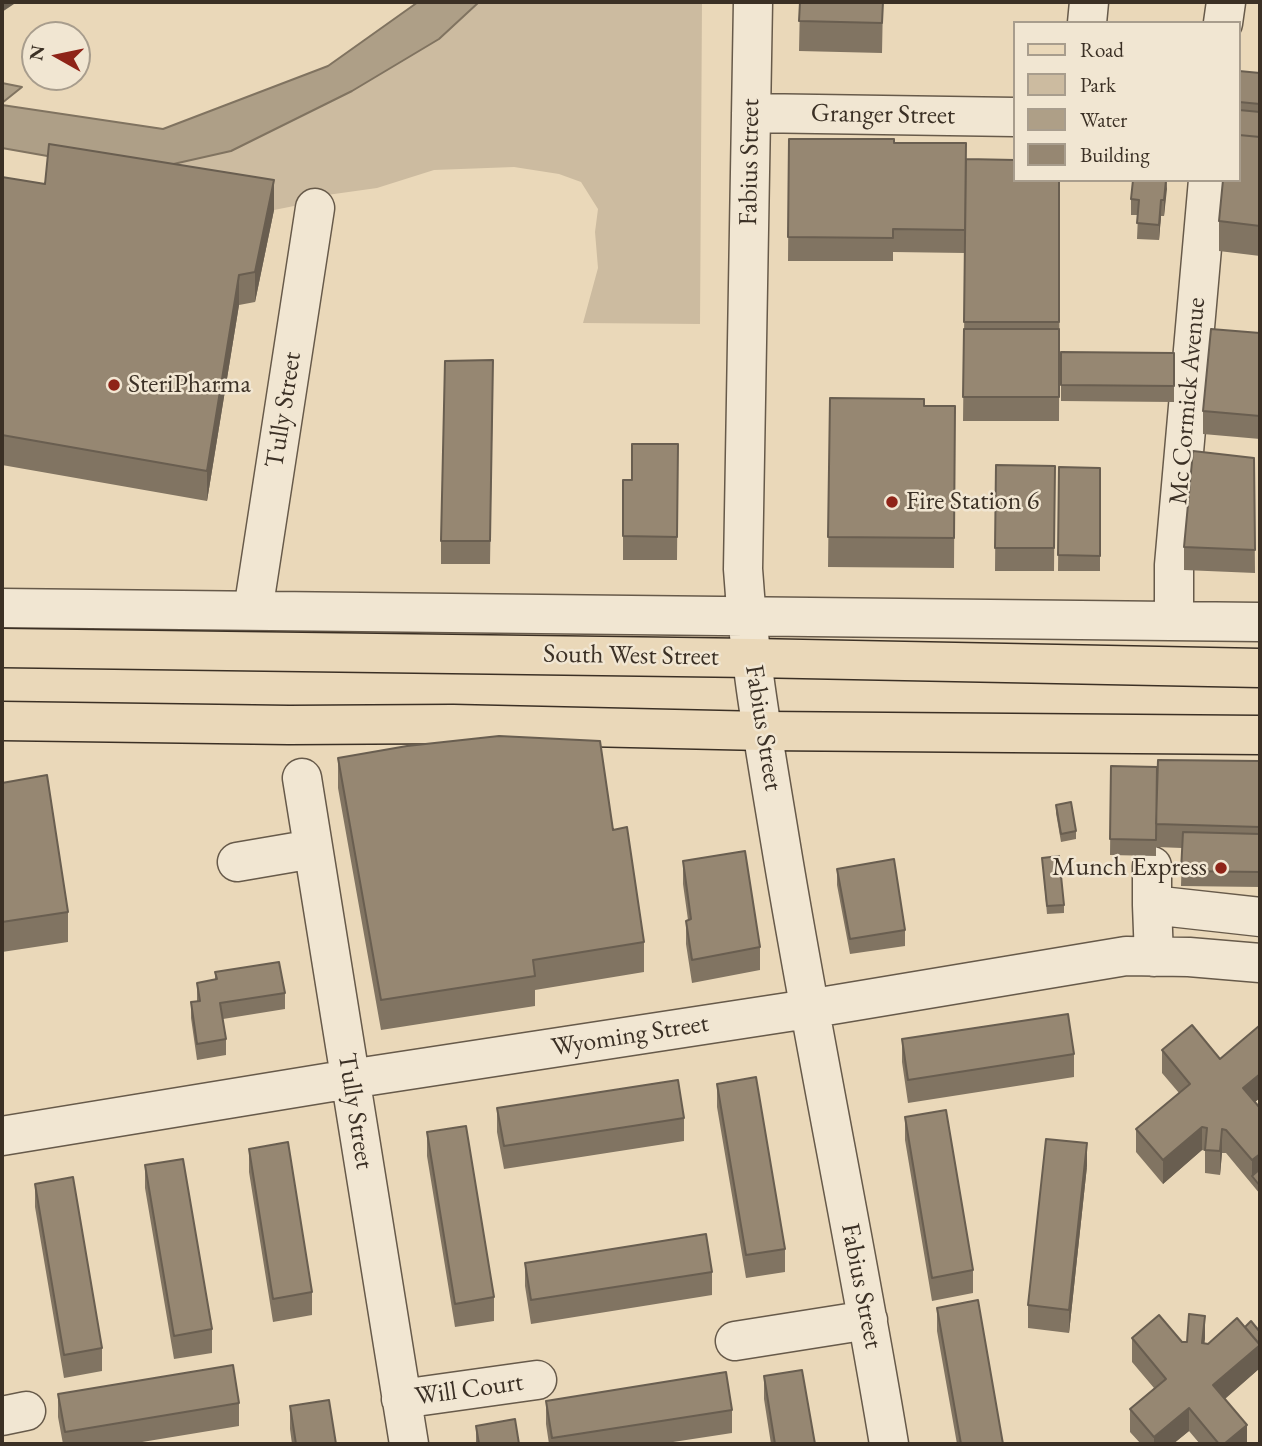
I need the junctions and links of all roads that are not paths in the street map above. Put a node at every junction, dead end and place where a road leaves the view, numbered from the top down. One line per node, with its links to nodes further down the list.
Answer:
1 (753, 2): 6 (street, Fabius Street)
2 (1089, 2): 4 (street)
3 (1226, 2): 5 (street)
4 (1087, 21)
5 (1223, 21)
6 (751, 113): 7 (street, Granger Street); 12 (street, Fabius Street)
7 (1014, 117)
8 (1208, 182): 13 (street, Mc Cormick Avenue)
9 (316, 208): 11 (street, Tully Street)
10 (2, 608): 11 (street, South West Street)
11 (253, 611): 12 (street, South West Street)
12 (746, 615): 13 (street, South West Street); 16 (street, Fabius Street)
13 (1174, 621): 14 (street, South West Street)
14 (1260, 622)
15 (2, 648): 16 (main road, South West Street)
16 (752, 658): 17 (main road, South West Street); 19 (street, Fabius Street)
17 (1260, 668)
18 (2, 721): 19 (main road)
19 (763, 731): 20 (main road); 29 (street, Fabius Street)
20 (1260, 735)
21 (302, 778): 22 (street, Tully Street)
22 (313, 849): 23 (street); 30 (street, Tully Street)
23 (237, 862)
24 (1152, 866): 25 (street)
25 (1152, 905): 26 (street); 27 (street)
26 (1260, 917)
27 (1154, 957): 28 (street, Wyoming Street); 29 (street, Wyoming Street)
28 (1260, 963)
29 (808, 1009): 30 (street, Wyoming Street); 32 (street, Fabius Street)
30 (350, 1079): 31 (street, Wyoming Street); 35 (street, Tully Street)
31 (2, 1136)
32 (869, 1320): 33 (street); 37 (street, Fabius Street)
33 (735, 1341)
34 (537, 1380): 35 (street, Will Court)
35 (401, 1399): 36 (street, Tully Street)
36 (409, 1444)
37 (889, 1444)

